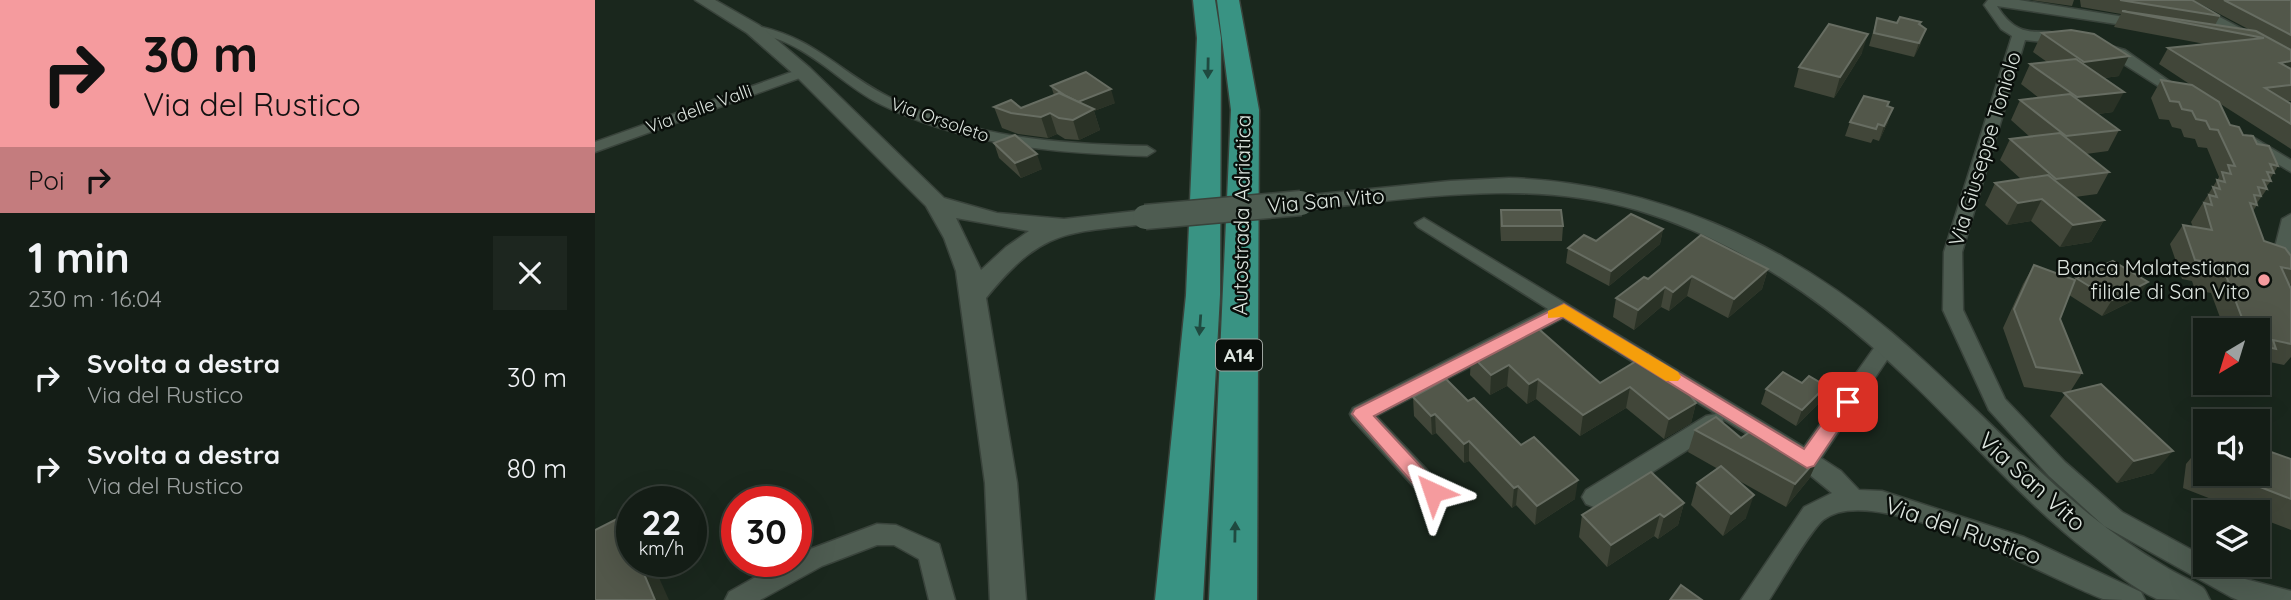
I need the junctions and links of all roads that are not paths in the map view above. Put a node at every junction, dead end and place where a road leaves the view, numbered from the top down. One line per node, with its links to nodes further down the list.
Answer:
1 (703, 0): 8 (street, Via Orsoleto)
2 (1204, 0): 37 (highway, Autostrada Adriatica / A14, one-way to 37)
3 (1228, 0): 15 (highway, Autostrada Adriatica / A14)
4 (1247, 0): 15 (highway)
5 (1996, 0): 7 (street); 10 (street, Via Giuseppe Toniolo)
6 (2175, 0): 11 (street)
7 (2156, 26)
8 (753, 29): 13 (street, Via Orsoleto); 18 (street, Via Orsoleto)
9 (2210, 34): 11 (street)
10 (2019, 36): 14 (street, Via Giuseppe Toniolo); 43 (street, Via Giuseppe Toniolo)
11 (2250, 41): 12 (street)
12 (2291, 63)
13 (803, 72): 17 (street, Via delle Valli); 20 (street, Via Orsoleto)
14 (2199, 106)
15 (1245, 110): 38 (highway, Autostrada Adriatica / A14, one-way to 15)
16 (2243, 135): 19 (street)
17 (595, 147)
18 (1147, 151)
19 (2291, 167)
20 (936, 203): 23 (street, Via Orsoleto); 25 (street, Via Orsoleto)
21 (2291, 219): 24 (street)
22 (1425, 223): 26 (street)
23 (1065, 225): 25 (street, Via San Vito); 27 (street, Via San Vito, bridge)
24 (2291, 258)
25 (973, 297): 36 (street)
26 (1564, 309): 28 (street); 30 (street)
27 (1888, 343): 29 (street); 42 (street, Via San Vito)
28 (1730, 413): 29 (street); 31 (street)
29 (1807, 460): 32 (street)
30 (1433, 492)
31 (1594, 497)
32 (1853, 500): 33 (street, Via del Rustico); 39 (street)
33 (2094, 582): 40 (street, Via del Rustico); 41 (street, Via del Rustico)
34 (738, 600): 35 (street)
35 (942, 600)
36 (1008, 600)
37 (1179, 600)
38 (1233, 600)
39 (1754, 600)
40 (2118, 600)
41 (2132, 600)
42 (2193, 600)
43 (2283, 600)

